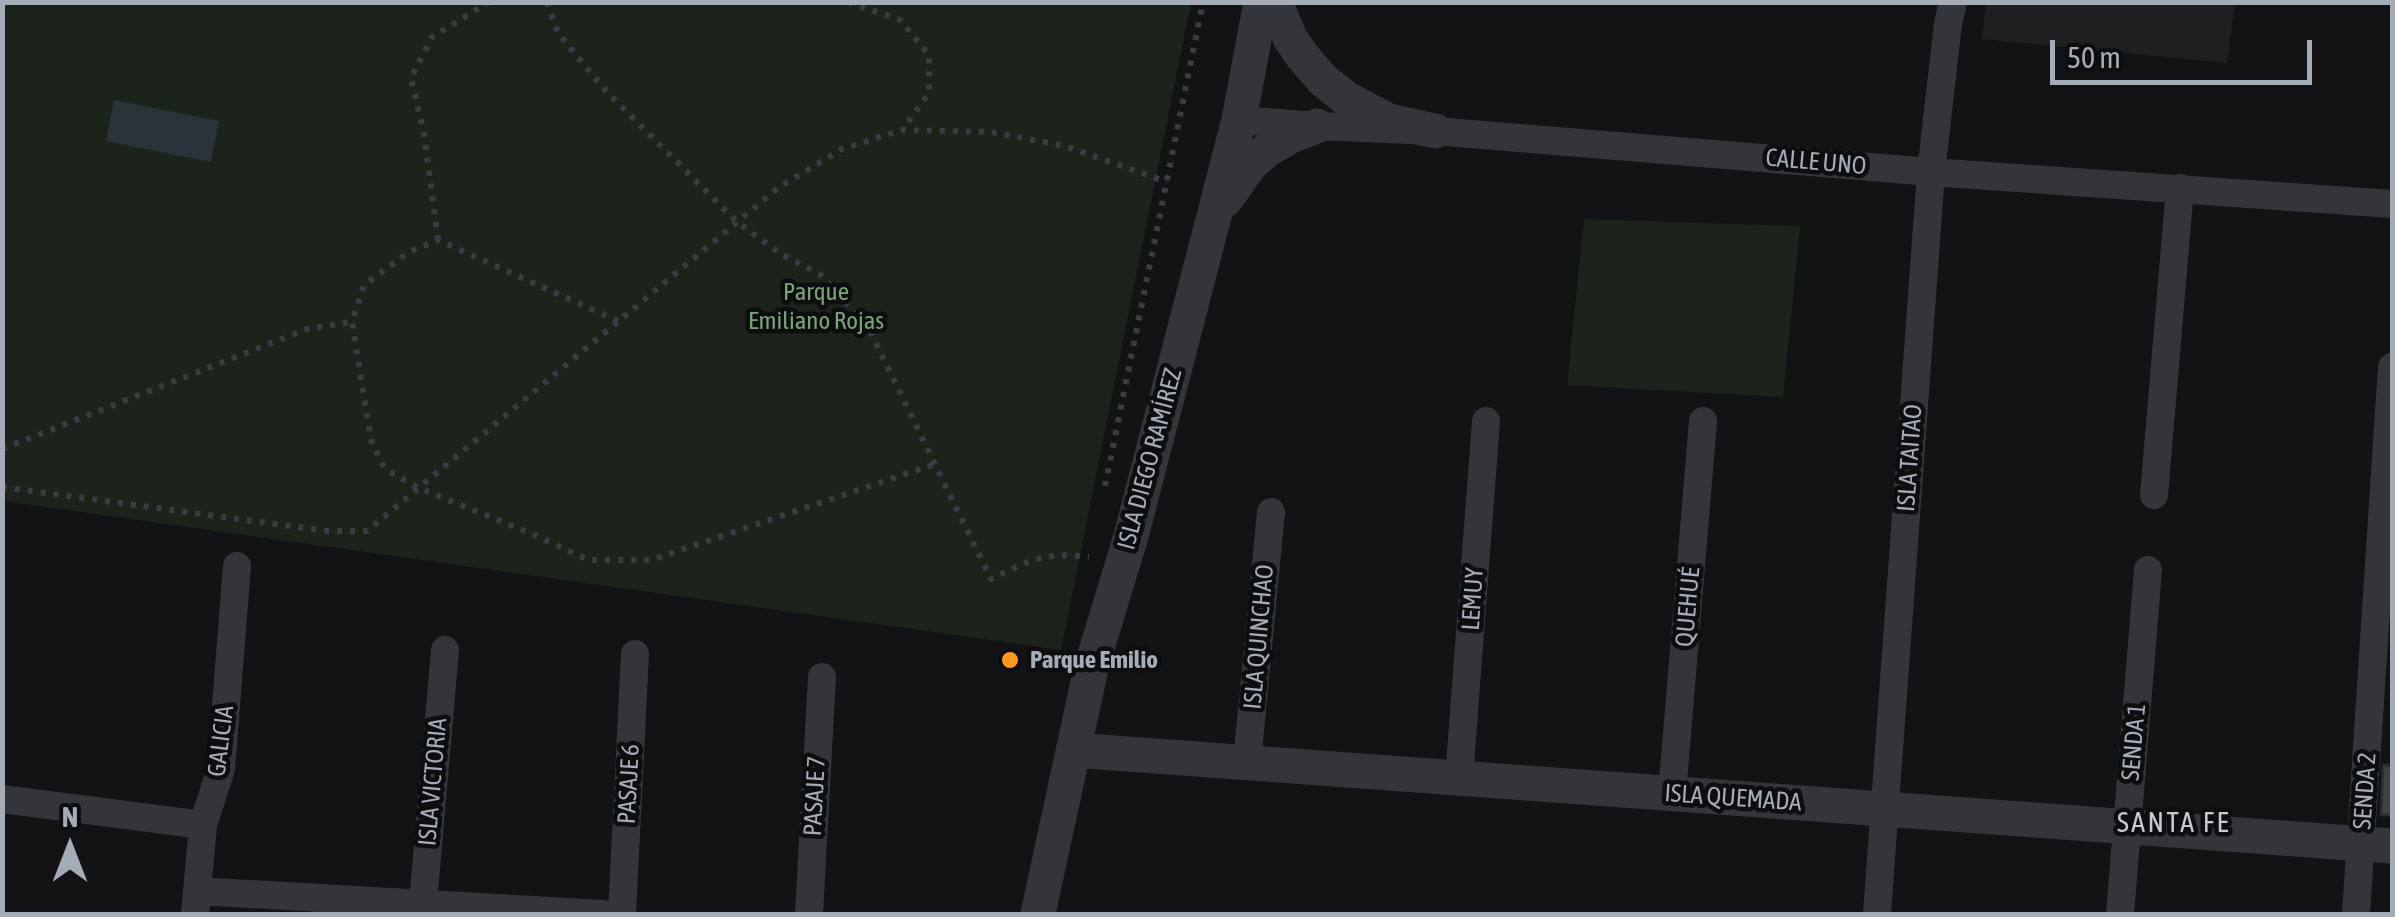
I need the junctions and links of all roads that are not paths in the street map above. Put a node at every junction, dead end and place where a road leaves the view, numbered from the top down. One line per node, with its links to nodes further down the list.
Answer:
1 (1261, 2): 4 (street, ISLA DIEGO RAMÍREZ)
2 (1274, 2): 6 (street)
3 (1953, 2): 7 (street, ISLA TAITAO)
4 (1239, 120): 5 (street, CALLE UNO); 10 (street, ISLA DIEGO RAMÍREZ)
5 (1317, 126): 6 (street, CALLE UNO); 10 (street)
6 (1435, 131): 7 (street, CALLE UNO)
7 (1931, 172): 8 (street, CALLE UNO); 26 (street, ISLA TAITAO)
8 (2180, 188): 9 (street, CALLE UNO); 14 (street)
9 (2392, 204)
10 (1211, 228): 21 (street, ISLA DIEGO RAMÍREZ)
11 (2392, 368): 29 (street, SENDA 2)
12 (1486, 421): 23 (street, LEMUY)
13 (1703, 421): 24 (street, QUEHUÉ)
14 (2154, 495)
15 (1271, 512): 22 (street, ISLA QUINCHAO)
16 (237, 566): 27 (street, GALICIA)
17 (2148, 570): 28 (street, SENDA 1)
18 (445, 650): 31 (street, ISLA VICTORIA)
19 (635, 654): 33 (street, PASAJE 6)
20 (822, 677): 34 (street, PASAJE 7)
21 (1074, 750): 22 (street, ISLA QUEMADA); 35 (street, ISLA DIEGO RAMÍREZ)
22 (1248, 762): 23 (street, ISLA QUEMADA)
23 (1459, 778): 24 (street, ISLA QUEMADA)
24 (1672, 794): 26 (street, ISLA QUEMADA)
25 (2, 799): 27 (street)
26 (1884, 809): 28 (street, ISLA QUEMADA); 36 (street, ISLA TAITAO)
27 (203, 825): 30 (street, GALICIA)
28 (2128, 827): 29 (street, ISLA QUEMADA); 37 (street, SENDA 1)
29 (2377, 845): 38 (street, SENDA 2)
30 (196, 903): 31 (street)
31 (422, 909): 32 (street)
32 (603, 914)
33 (622, 914)
34 (809, 914)
35 (1038, 914)
36 (1876, 914)
37 (2120, 914)
38 (2356, 914)

